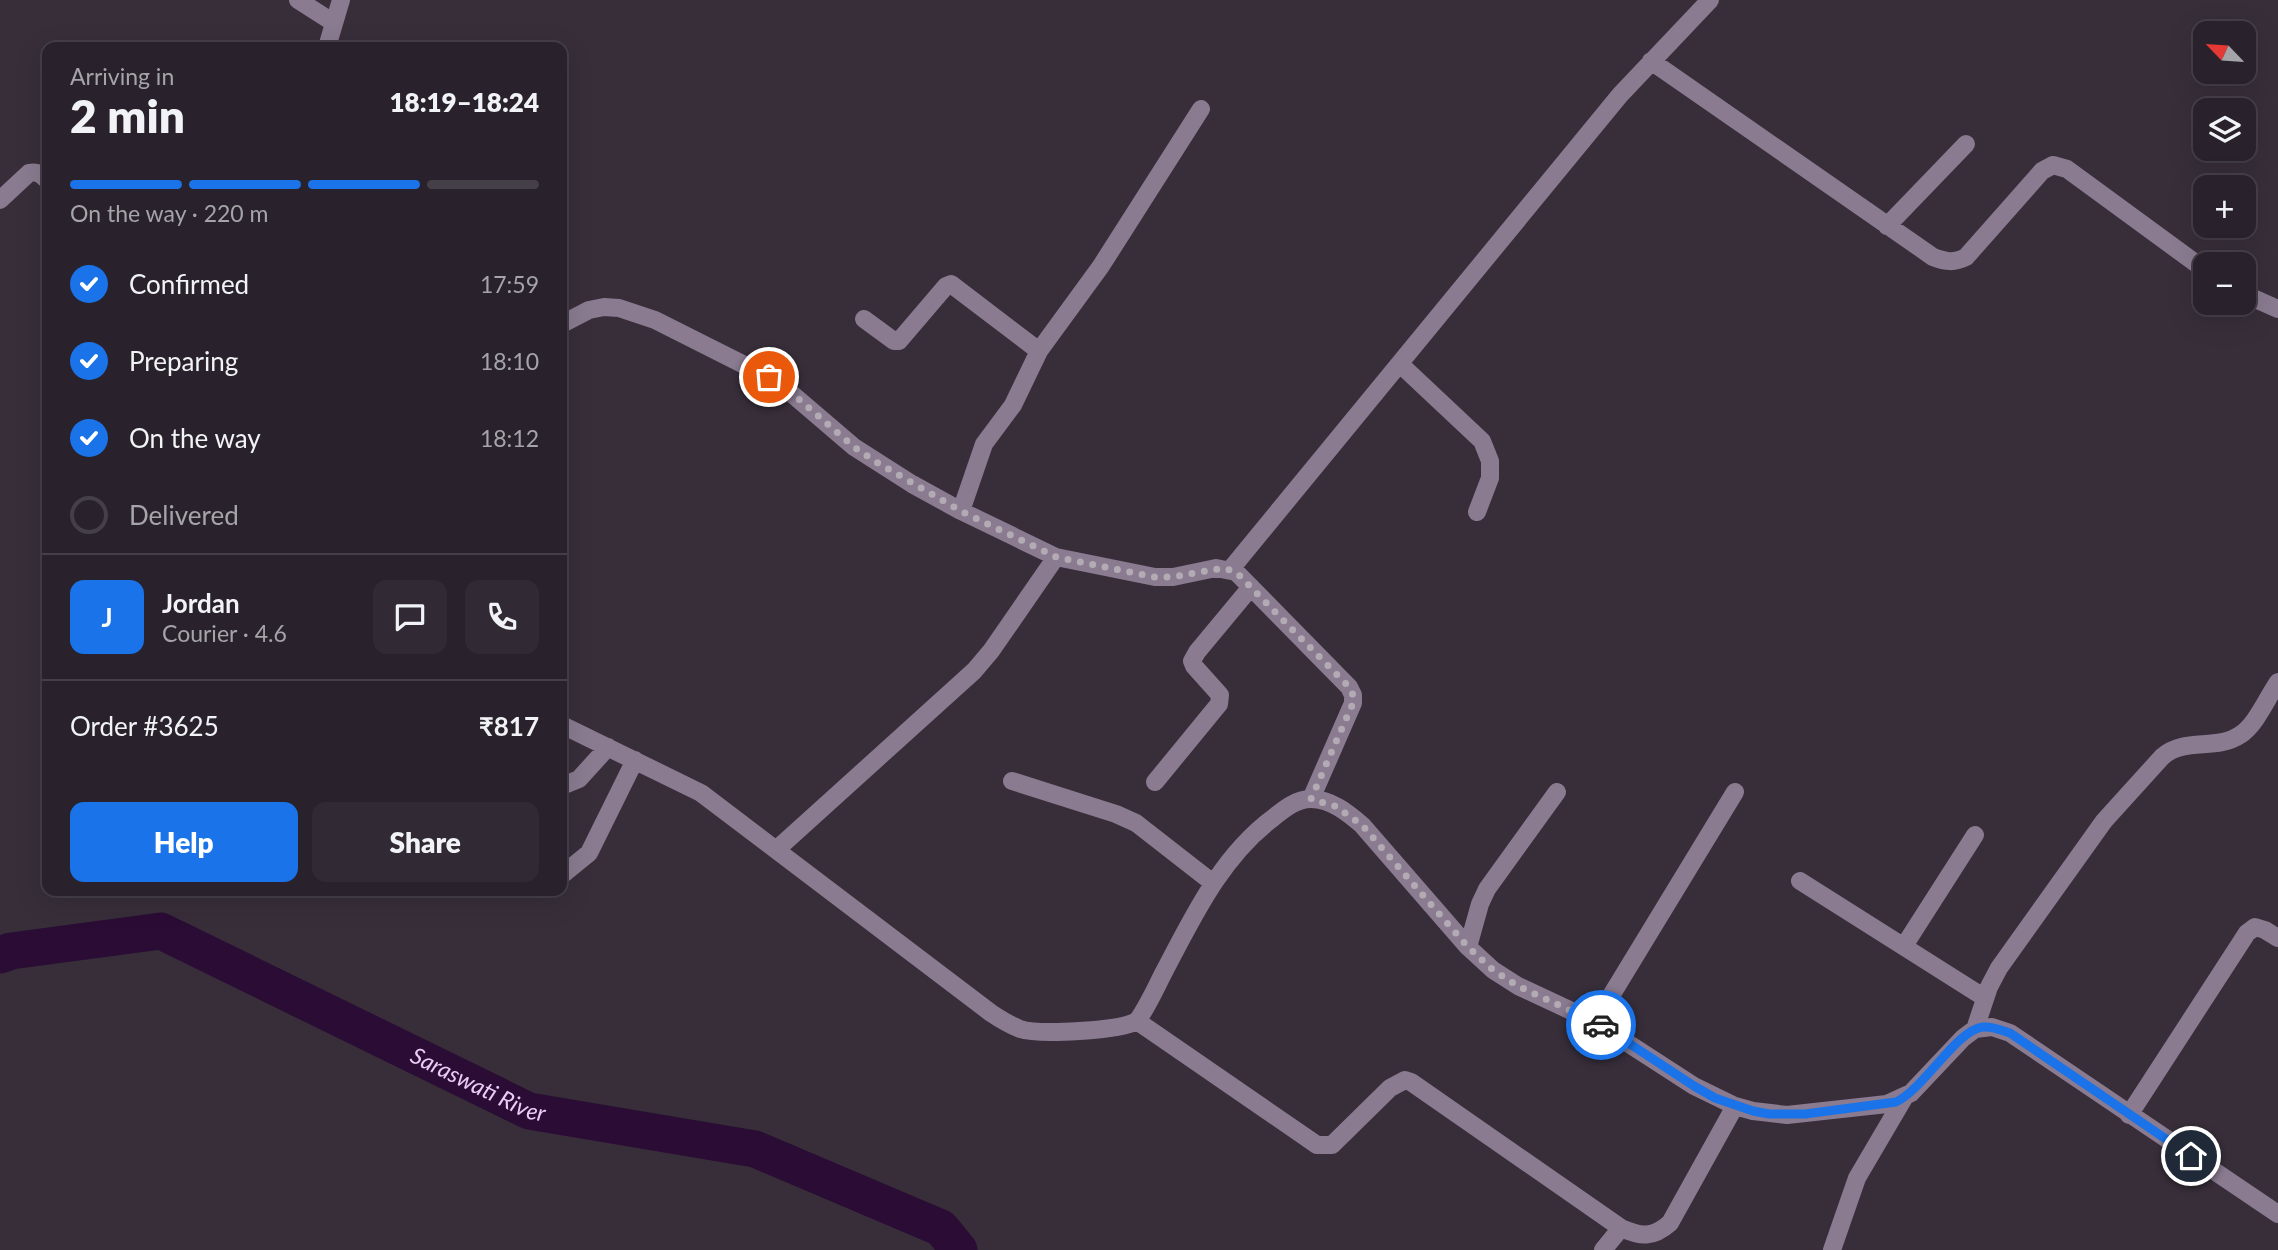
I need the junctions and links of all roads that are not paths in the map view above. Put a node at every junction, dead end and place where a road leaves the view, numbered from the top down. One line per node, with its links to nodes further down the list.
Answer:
1 (298, 0): 4 (street)
2 (341, 0): 4 (street)
3 (1710, 0): 6 (street)
4 (334, 23): 5 (street)
5 (328, 42)
6 (1651, 61): 11 (street); 18 (street)
7 (1201, 109): 17 (street)
8 (1966, 144): 11 (street)
9 (42, 175): 10 (street)
10 (0, 200)
11 (1887, 226): 12 (street)
12 (2193, 261)
13 (2256, 299): 14 (street)
14 (2278, 309)
15 (864, 319): 17 (street)
16 (567, 321): 19 (street)
17 (1039, 351): 19 (street)
18 (1399, 363): 20 (street); 22 (street)
19 (961, 511): 21 (street)
20 (1477, 512)
21 (1056, 557): 22 (street); 35 (street)
22 (1230, 569): 23 (street)
23 (1251, 587): 29 (street); 33 (street)
24 (2278, 682): 42 (street)
25 (567, 727): 26 (street)
26 (608, 747): 27 (street); 30 (street)
27 (635, 760): 35 (street); 36 (street)
28 (1012, 781): 38 (street)
29 (1155, 782)
30 (567, 784)
31 (1557, 792): 41 (street)
32 (1735, 792): 44 (street)
33 (1311, 799): 38 (street); 41 (street)
34 (1975, 835): 40 (street)
35 (776, 850): 43 (street)
36 (567, 870)
37 (1800, 881): 40 (street)
38 (1213, 883): 43 (street)
39 (2278, 938): 48 (street)
40 (1904, 946): 42 (street)
41 (1468, 947): 44 (street)
42 (1985, 998): 45 (street)
43 (1137, 1021): 50 (street)
44 (1595, 1021): 47 (street)
45 (1975, 1029): 46 (street); 48 (street)
46 (1904, 1098): 47 (street); 52 (street)
47 (1735, 1106): 50 (street)
48 (2129, 1115): 49 (street)
49 (2278, 1214)
50 (1621, 1228): 51 (street)
51 (1602, 1250)
52 (1832, 1250)

